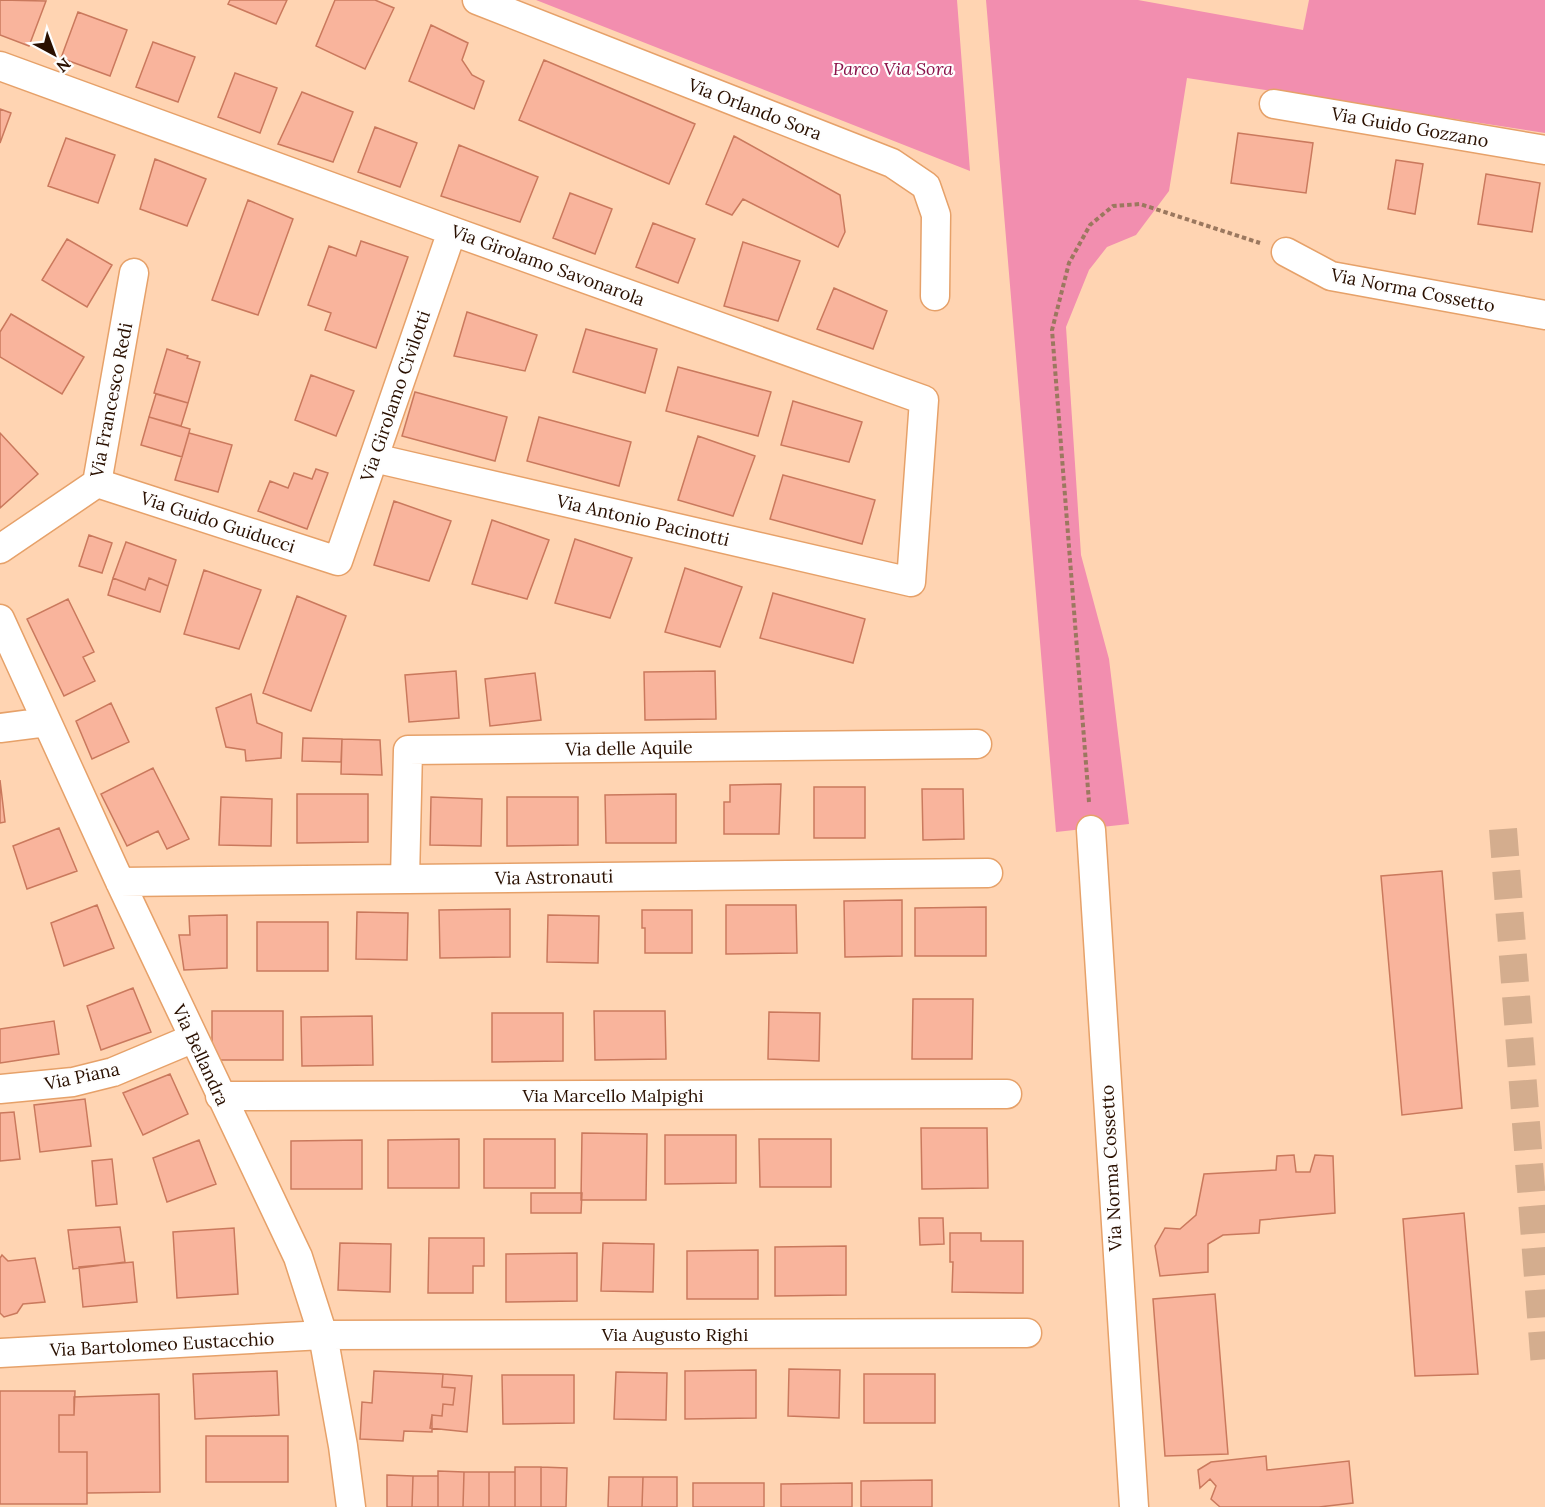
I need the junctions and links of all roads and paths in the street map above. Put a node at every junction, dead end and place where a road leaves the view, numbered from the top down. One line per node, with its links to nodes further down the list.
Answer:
1 (477, 0): 8 (street, Via Orlando Sora)
2 (0, 66): 5 (street, Via Girolamo Savonarola)
3 (1274, 104): 4 (street, Via Guido Gozzano)
4 (1545, 150)
5 (453, 231): 10 (street, Via Girolamo Civilotti); 14 (street, Via Girolamo Savonarola)
6 (1286, 252): 9 (street, Via Norma Cossetto); 19 (path)
7 (134, 273): 11 (street, Via Francesco Redi)
8 (934, 296)
9 (1545, 315)
10 (374, 458): 13 (street, Via Girolamo Civilotti); 14 (street, Via Antonio Pacinotti)
11 (97, 483): 12 (street, Via Francesco Redi); 13 (street, Via Guido Guiducci)
12 (0, 549)
13 (338, 561)
14 (911, 582)
15 (0, 619): 16 (street, Via Bellandra)
16 (47, 722): 17 (street); 22 (street, Via Bellandra)
17 (0, 728)
18 (977, 744): 21 (street, Via delle Aquile)
19 (1091, 830): 31 (street, Via Norma Cossetto)
20 (988, 873): 21 (street, Via Astronauti)
21 (405, 879): 22 (street, Via Astronauti)
22 (120, 882): 23 (street, Via Bellandra)
23 (194, 1038): 24 (street, Via Piana); 26 (street, Via Bellandra)
24 (0, 1089)
25 (1007, 1094): 26 (street, Via Marcello Malpighi)
26 (220, 1096): 28 (street, Via Bellandra)
27 (1027, 1333): 28 (street, Via Augusto Righi)
28 (323, 1335): 29 (street, Via Bartolomeo Eustacchio); 30 (street, Via Bellandra)
29 (0, 1353)
30 (351, 1507)
31 (1134, 1507)

